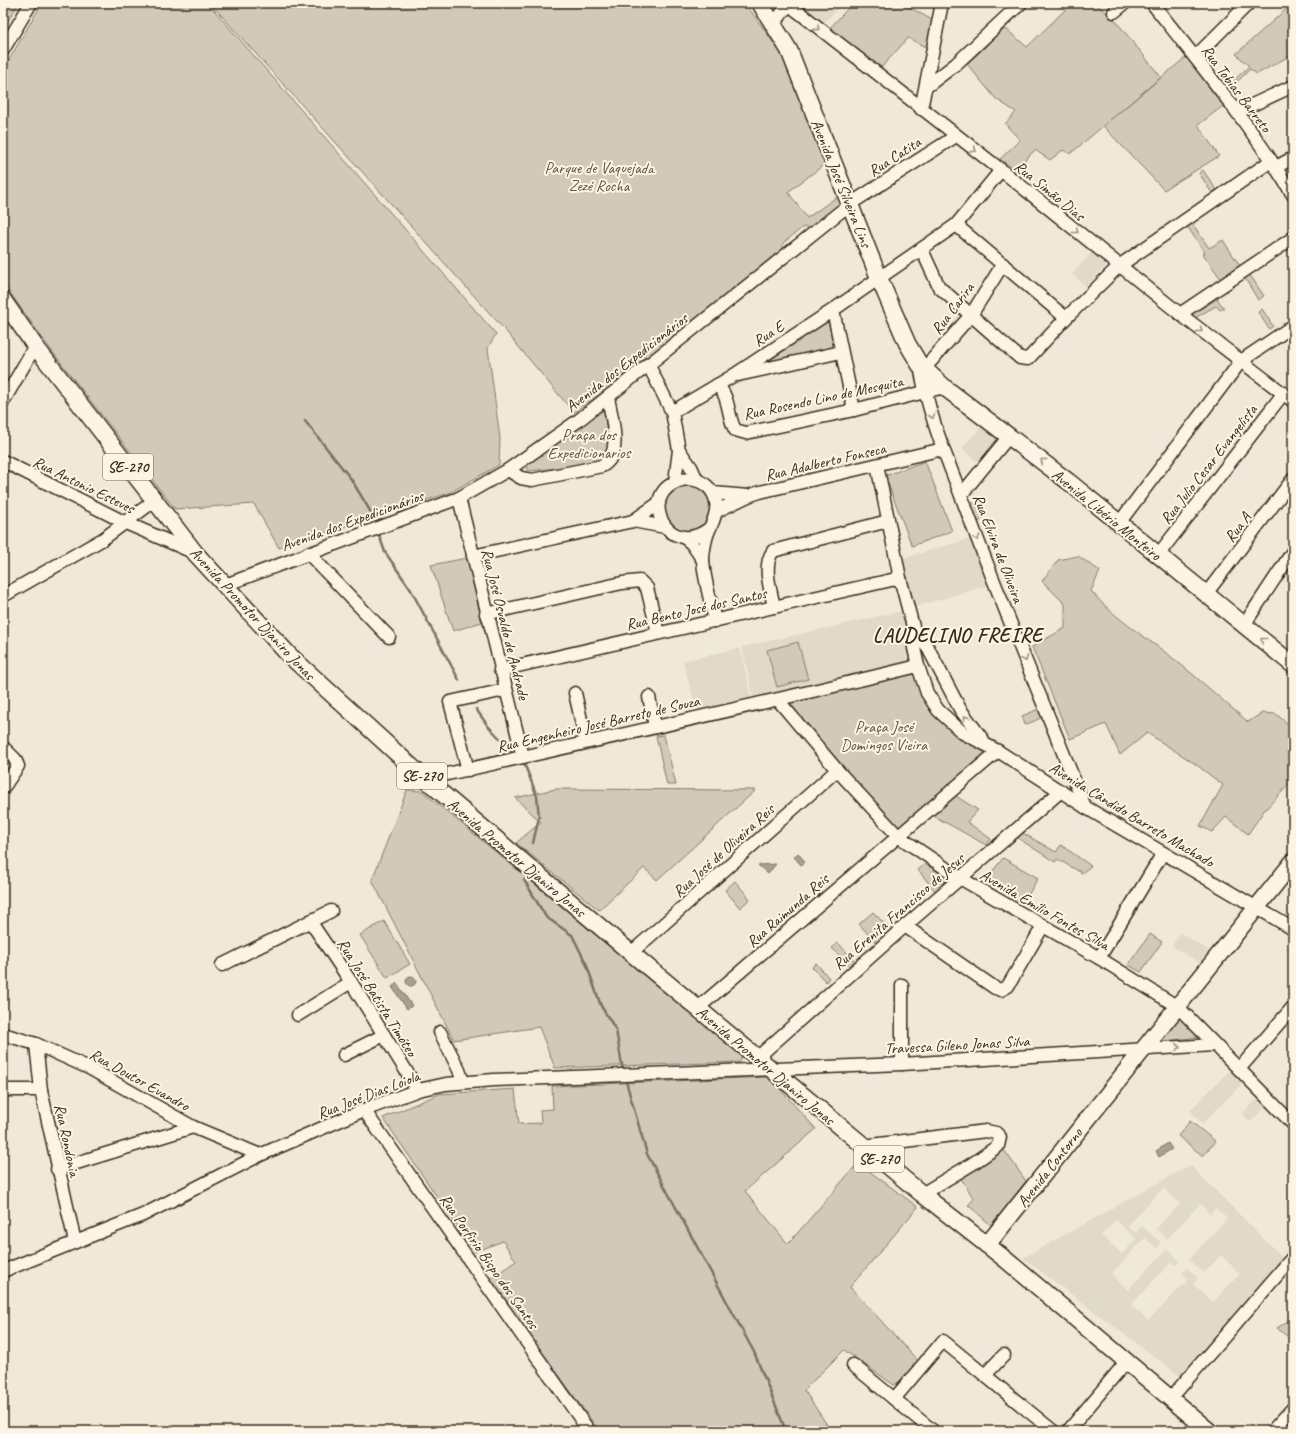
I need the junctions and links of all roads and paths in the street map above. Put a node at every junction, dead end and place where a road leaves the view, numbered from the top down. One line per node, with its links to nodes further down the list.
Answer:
1 (31, 3): 11 (street)
2 (760, 3): 10 (main road, Avenida José Silveira Lins)
3 (942, 3): 14 (street)
4 (1021, 3): 14 (street)
5 (1125, 3): 9 (street)
6 (1152, 3): 12 (street, Rua Tobias Barreto)
7 (1249, 3): 12 (street)
8 (788, 4): 10 (street); 15 (street, Rua Simão Dias, one-way to 15)
9 (1114, 12)
10 (773, 25): 22 (main road, Avenida José Silveira Lins)
11 (3, 50)
12 (1195, 57): 16 (street, Rua Tobias Barreto)
13 (1293, 86): 16 (street)
14 (926, 87): 15 (street)
15 (921, 109): 17 (street, Rua Simão Dias)
16 (1237, 112): 19 (street, Rua Tobias Barreto)
17 (956, 136): 20 (street, Rua Simão Dias, one-way to 20); 22 (street, Rua Catita)
18 (1293, 158): 19 (street)
19 (1273, 164): 21 (street, Rua Tobias Barreto); 27 (street)
20 (1001, 170): 23 (street, Rua E); 27 (street, Rua Simão Dias, one-way to 27)
21 (1293, 195)
22 (850, 204): 28 (main road, Avenida José Silveira Lins); 38 (street, Avenida dos Expedicionários)
23 (956, 225): 25 (street, Rua E); 26 (street)
24 (1293, 238): 31 (street)
25 (922, 250): 28 (street, Rua E); 32 (street)
26 (1003, 264): 32 (street, Rua Carira); 33 (street)
27 (1119, 266): 31 (street, Rua Simão Dias); 33 (street)
28 (879, 278): 30 (street, Rua E); 39 (main road, Avenida José Silveira Lins)
29 (3, 300): 35 (main road, SE-270)
30 (833, 310): 36 (street); 40 (street, Rua E)
31 (1180, 314): 37 (street, Rua Simão Dias, one-way to 37)
32 (971, 315): 33 (street); 39 (street, Rua Carira)
33 (1066, 318)
34 (1293, 326): 37 (street)
35 (35, 346): 46 (street); 62 (main road, Avenida Promotor Djaniro Jonas / SE-270)
36 (840, 352): 40 (street); 47 (street)
37 (1241, 362): 45 (street, Rua Simão Dias); 68 (street)
38 (648, 364): 44 (street, Avenida dos Expedicionários); 48 (street)
39 (922, 367): 42 (main road, Avenida Libério Monteiro); 43 (street, Rua Elvira de Oliveira)
40 (731, 377): 41 (street, Rua E)
41 (717, 385): 47 (street, Rua Rosendo Lino de Mesquita); 48 (street, Rua E)
42 (944, 387): 43 (street, Rua Rosendo Lino de Mesquita); 49 (main road, Avenida Libério Monteiro)
43 (924, 392): 47 (street, Rua Rosendo Lino de Mesquita); 50 (street, Rua Elvira de Oliveira, one-way to 50)
44 (608, 397): 54 (street, Avenida dos Expedicionários); 54 (street)
45 (1288, 398): 75 (street, Rua Julio Cesar Evangelista)
46 (3, 402)
47 (854, 410)
48 (672, 412): 51 (street)
49 (1010, 435): 59 (street); 68 (main road, Avenida Libério Monteiro, one-way to 49)
50 (943, 449): 53 (street, Rua Adalberto Fonseca); 59 (street, Rua Elvira de Oliveira)
51 (680, 450): 56 (street); 57 (street)
52 (3, 461): 67 (street, Rua Antonio Esteves)
53 (877, 465): 60 (street, Rua Adalberto Fonseca); 66 (street)
54 (508, 470): 61 (street, Avenida dos Expedicionários)
55 (1293, 479): 80 (street, Rua A)
56 (697, 480): 57 (street); 58 (street)
57 (675, 482): 63 (street)
58 (713, 493): 60 (street); 64 (street)
59 (961, 495): 106 (street, Rua Elvira de Oliveira, one-way to 106)
60 (748, 496): 64 (street, Rua Adalberto Fonseca)
61 (459, 498): 73 (street, Avenida dos Expedicionários); 76 (street, Rua José Osvaldo de Andrade)
62 (154, 501): 67 (street); 74 (main road, Avenida Promotor Djaniro Jonas / SE-270)
63 (659, 503): 65 (street); 69 (street)
64 (717, 511): 70 (street)
65 (633, 521): 69 (street); 76 (street)
66 (888, 521): 78 (street); 82 (street)
67 (126, 523): 74 (street, Rua Antonio Esteves); 81 (street)
68 (1119, 523): 75 (main road, Avenida Libério Monteiro)
69 (665, 527): 71 (street)
70 (710, 528): 71 (street); 77 (street)
71 (685, 538): 77 (street)
72 (1293, 551): 85 (street)
73 (308, 553): 79 (street, Avenida dos Expedicionários); 87 (street)
74 (196, 554): 79 (main road, Avenida Promotor Djaniro Jonas / SE-270)
75 (1158, 554): 80 (main road, Avenida Libério Monteiro)
76 (473, 556): 83 (street, Rua José Osvaldo de Andrade)
77 (703, 560): 84 (street)
78 (900, 578): 82 (street, Rua Bento José dos Santos); 88 (street)
79 (225, 585): 103 (main road, Avenida Promotor Djaniro Jonas / SE-270)
80 (1206, 594): 85 (main road, Avenida Libério Monteiro)
81 (3, 596)
82 (774, 607): 84 (street, Rua Bento José dos Santos)
83 (486, 614): 86 (street); 91 (street, Rua José Osvaldo de Andrade)
84 (714, 621): 86 (street, Rua Bento José dos Santos)
85 (1244, 625): 89 (main road, Avenida Libério Monteiro, one-way to 85)
86 (658, 633): 91 (street, Rua Bento José dos Santos)
87 (389, 637)
88 (920, 646): 90 (street); 99 (street, one-way to 88)
89 (1293, 665)
90 (918, 666): 95 (street); 99 (street)
91 (500, 670): 92 (street, Rua José Osvaldo de Andrade)
92 (505, 690): 100 (street, Rua José Osvaldo de Andrade); 101 (street)
93 (575, 693): 97 (street)
94 (649, 697): 96 (street)
95 (778, 700): 96 (street, Rua Engenheiro José Barreto de Souza); 102 (street)
96 (655, 726): 97 (street, Rua Engenheiro José Barreto de Souza)
97 (586, 742): 100 (street, Rua Engenheiro José Barreto de Souza)
98 (3, 747): 104 (street)
99 (994, 750): 105 (street, Avenida Cândido Barreto Machado); 107 (street)
100 (522, 757): 101 (street, Rua Engenheiro José Barreto de Souza)
101 (468, 770): 103 (street, Rua Engenheiro José Barreto de Souza)
102 (837, 770): 107 (street); 117 (street, Rua José de Oliveira Reis)
103 (425, 779): 117 (main road, Avenida Promotor Djaniro Jonas / SE-270)
104 (3, 788)
105 (1061, 791): 106 (street, Avenida Cândido Barreto Machado); 110 (street, Rua Erenita Francisco de Jesus)
106 (1086, 807): 108 (street, Avenida Cândido Barreto Machado)
107 (898, 836): 110 (street, Avenida Emílio Fontes Silva); 124 (street, Rua Raimunda Reis)
108 (1163, 853): 111 (street, Avenida Cândido Barreto Machado); 118 (street)
109 (1293, 862): 111 (main road, Avenida Contorno)
110 (960, 878): 114 (street, Rua Erenita Francisco de Jesus); 115 (street, Avenida Emílio Fontes Silva)
111 (1257, 906): 116 (street, Avenida Cândido Barreto Machado); 122 (main road, Avenida Contorno)
112 (332, 911): 113 (street)
113 (310, 921): 119 (street); 120 (street, Rua José Batista Timóteo)
114 (905, 926): 115 (street); 133 (street, Rua Erenita Francisco de Jesus)
115 (1043, 926): 118 (street, Avenida Emílio Fontes Silva)
116 (1293, 929)
117 (631, 953): 124 (main road, Avenida Promotor Djaniro Jonas / SE-270)
118 (1099, 958): 122 (street, Avenida Emílio Fontes Silva)
119 (222, 965)
120 (351, 982): 125 (street); 128 (street, Rua José Batista Timóteo)
121 (902, 985): 134 (street)
122 (1178, 1007): 130 (street, Avenida Emílio Fontes Silva); 131 (main road, Avenida Contorno)
123 (1293, 1007): 135 (street)
124 (698, 1008): 133 (main road, Avenida Promotor Djaniro Jonas / SE-270)
125 (298, 1015)
126 (440, 1032): 137 (street)
127 (3, 1034): 129 (street, Rua Doutor Evandro)
128 (384, 1035): 132 (street); 140 (street, Rua José Batista Timóteo)
129 (36, 1044): 139 (street, Rua Rondonia); 143 (street, Rua Doutor Evandro)
130 (1214, 1045): 131 (street, Travessa Gileno Jonas Silva, one-way to 130); 135 (street, Avenida Emílio Fontes Silva)
131 (1142, 1050): 134 (street, Travessa Gileno Jonas Silva); 149 (main road, Avenida Contorno)
132 (344, 1055)
133 (758, 1057): 136 (main road, Avenida Promotor Djaniro Jonas / SE-270)
134 (902, 1064): 136 (street, Travessa Gileno Jonas Silva)
135 (1239, 1069): 142 (street, Avenida Emílio Fontes Silva)
136 (773, 1070): 137 (street, Rua José Dias Loiola); 144 (main road, Avenida Promotor Djaniro Jonas / SE-270)
137 (463, 1082): 140 (street, Rua José Dias Loiola)
138 (3, 1090): 139 (street)
139 (41, 1090): 146 (street, Rua Rondonia)
140 (418, 1090): 141 (street, Rua José Dias Loiola)
141 (364, 1110): 145 (street, Rua José Dias Loiola); 159 (street, Rua Porfirio Bispo dos Santos)
142 (1293, 1124)
143 (193, 1127): 145 (street, Rua Doutor Evandro); 146 (street)
144 (863, 1146): 147 (main road, Avenida Promotor Djaniro Jonas / SE-270); 147 (street)
145 (260, 1155): 148 (street, Rua José Dias Loiola)
146 (57, 1169): 148 (street, Rua Rondonia)
147 (922, 1194): 149 (main road, Avenida Promotor Djaniro Jonas / SE-270)
148 (75, 1242): 151 (street, Rua José Dias Loiola)
149 (987, 1245): 153 (main road, SE-270)
150 (1293, 1256): 156 (street)
151 (3, 1271)
152 (1004, 1355): 155 (street)
153 (1126, 1362): 156 (main road, SE-270); 162 (street)
154 (853, 1365): 157 (street)
155 (986, 1374): 157 (street); 161 (street)
156 (1171, 1398): 163 (main road, SE-270)
157 (894, 1399): 160 (street)
158 (1293, 1408): 164 (street)
159 (589, 1431)
160 (933, 1431)
161 (1053, 1431)
162 (1068, 1431)
163 (1209, 1431)
164 (1272, 1431)

